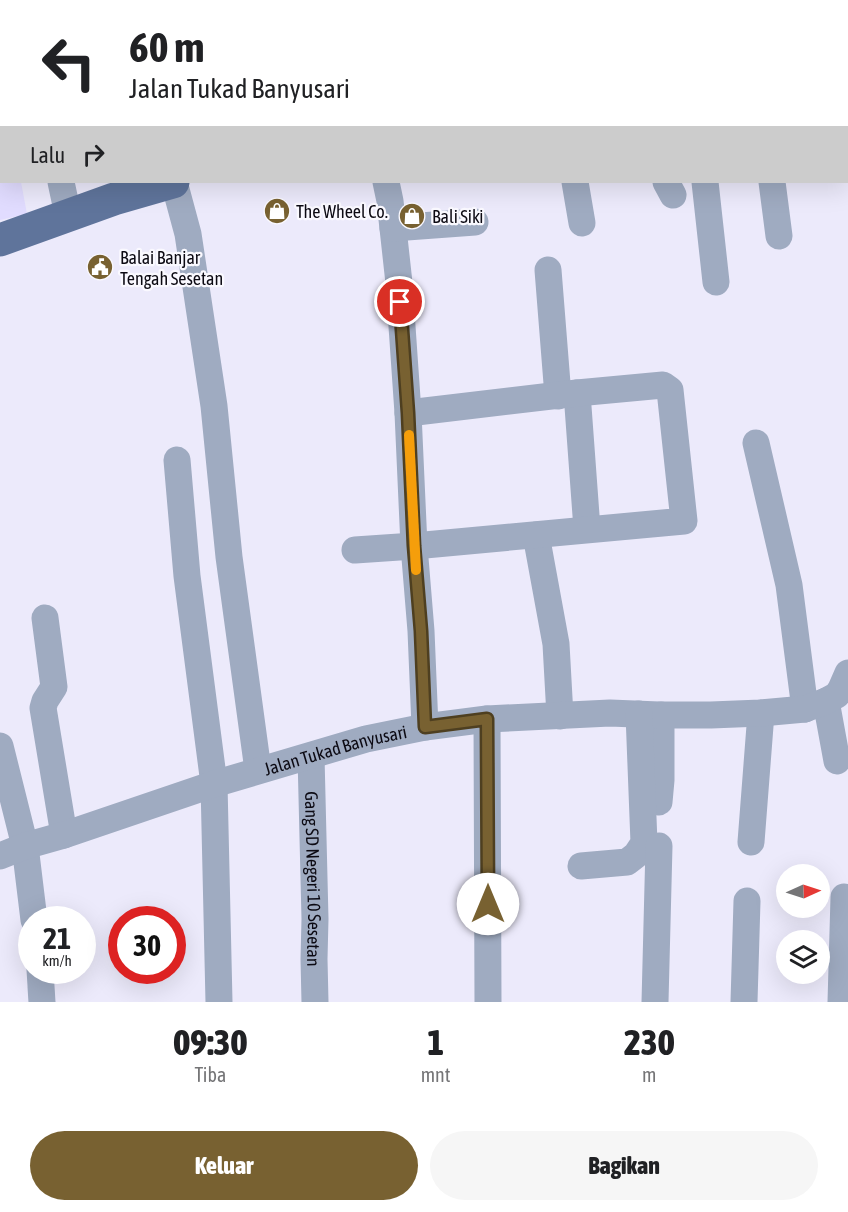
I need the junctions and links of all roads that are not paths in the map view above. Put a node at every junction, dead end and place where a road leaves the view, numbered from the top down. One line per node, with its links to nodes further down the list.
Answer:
1 (61, 183): 9 (street)
2 (166, 183): 8 (main road)
3 (174, 183): 36 (street)
4 (386, 183): 12 (street)
5 (575, 183): 11 (street)
6 (705, 183): 16 (street)
7 (772, 183): 13 (street)
8 (112, 190): 9 (main road)
9 (68, 215): 14 (main road)
10 (475, 222): 12 (street)
11 (582, 223)
12 (393, 228): 18 (street)
13 (779, 236)
14 (0, 240)
15 (548, 270): 17 (street)
16 (716, 282)
17 (567, 395): 18 (street); 21 (street); 21 (street)
18 (408, 413): 23 (street)
19 (756, 442): 27 (street)
20 (177, 460): 37 (street)
21 (586, 530): 22 (street)
22 (536, 535): 23 (street); 30 (street)
23 (414, 546): 24 (street); 32 (street)
24 (355, 550)
25 (45, 618): 39 (street)
26 (848, 672): 27 (street)
27 (816, 705): 28 (street, Jalan Tukad Banyusari); 35 (street)
28 (761, 713): 29 (street, Jalan Tukad Banyusari); 40 (street)
29 (650, 715): 30 (street, Jalan Tukad Banyusari); 38 (street); 44 (street)
30 (560, 716): 31 (street, Jalan Tukad Banyusari)
31 (487, 719): 32 (street, Jalan Tukad Banyusari); 52 (street)
32 (425, 727): 34 (street, Jalan Tukad Banyusari)
33 (0, 746): 41 (street)
34 (312, 756): 36 (street, Jalan Tukad Banyusari); 51 (street, Gang SD Negeri 10 Sesetan)
35 (837, 761)
36 (258, 770): 37 (street, Jalan Tukad Banyusari)
37 (214, 784): 39 (street, Jalan Tukad Banyusari); 50 (street)
38 (659, 802)
39 (64, 835): 41 (street, Jalan Tukad Banyusari)
40 (751, 842)
41 (25, 846): 43 (street, Jalan Tukad Banyusari); 47 (street)
42 (659, 846): 53 (street)
43 (0, 856)
44 (581, 866)
45 (844, 897): 55 (street)
46 (747, 901): 54 (street)
47 (32, 906)
48 (41, 984): 49 (street)
49 (42, 1002)
50 (219, 1002)
51 (315, 1002)
52 (488, 1002)
53 (656, 1002)
54 (744, 1002)
55 (841, 1002)

